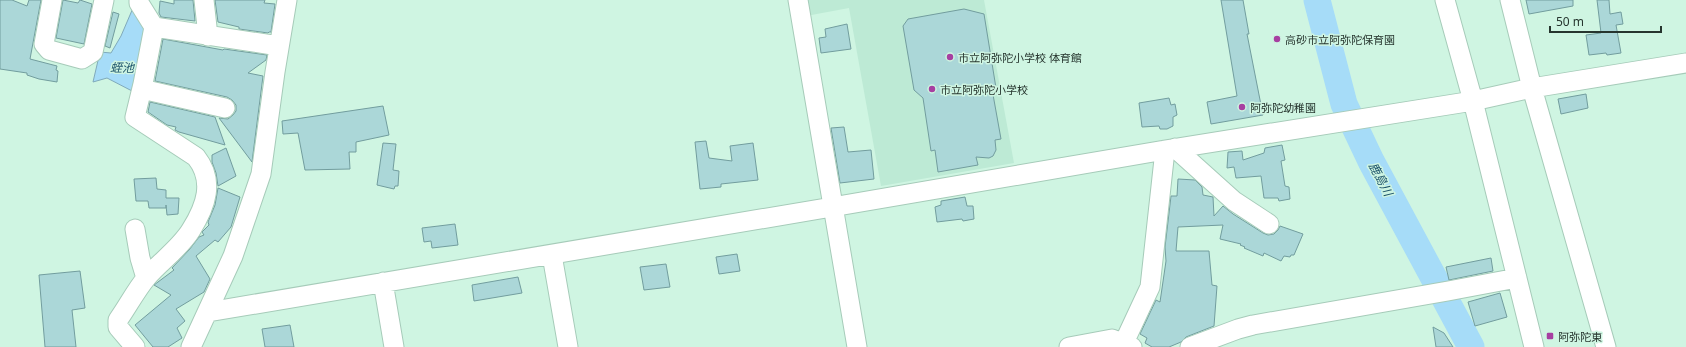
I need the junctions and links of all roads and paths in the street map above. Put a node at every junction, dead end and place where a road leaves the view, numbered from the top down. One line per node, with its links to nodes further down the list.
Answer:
1 (52, 0): 2 (street)
2 (104, 0)
3 (139, 0): 9 (street)
4 (204, 0): 10 (street)
5 (287, 0): 11 (street)
6 (798, 0): 18 (street)
7 (1445, 0): 15 (street)
8 (1510, 0): 14 (street)
9 (154, 27): 10 (street); 13 (street)
10 (208, 36): 11 (street)
11 (279, 46): 25 (street)
12 (1686, 63): 14 (street)
13 (143, 84): 16 (street); 22 (street)
14 (1532, 88): 15 (street); 35 (street)
15 (1473, 101): 17 (street); 23 (street)
16 (225, 108)
17 (1170, 149): 18 (street); 19 (street); 26 (street)
18 (832, 208): 21 (street); 31 (street)
19 (1269, 224)
20 (135, 229): 22 (street)
21 (552, 255): 24 (street); 30 (street)
22 (146, 278): 27 (street)
23 (1517, 278): 33 (street); 34 (street)
24 (383, 282): 25 (street); 29 (street)
25 (208, 312): 28 (street)
26 (1126, 346): 32 (street)
27 (135, 347)
28 (191, 347)
29 (394, 347)
30 (568, 347)
31 (857, 347)
32 (1070, 347)
33 (1190, 347)
34 (1534, 347)
35 (1606, 347)

